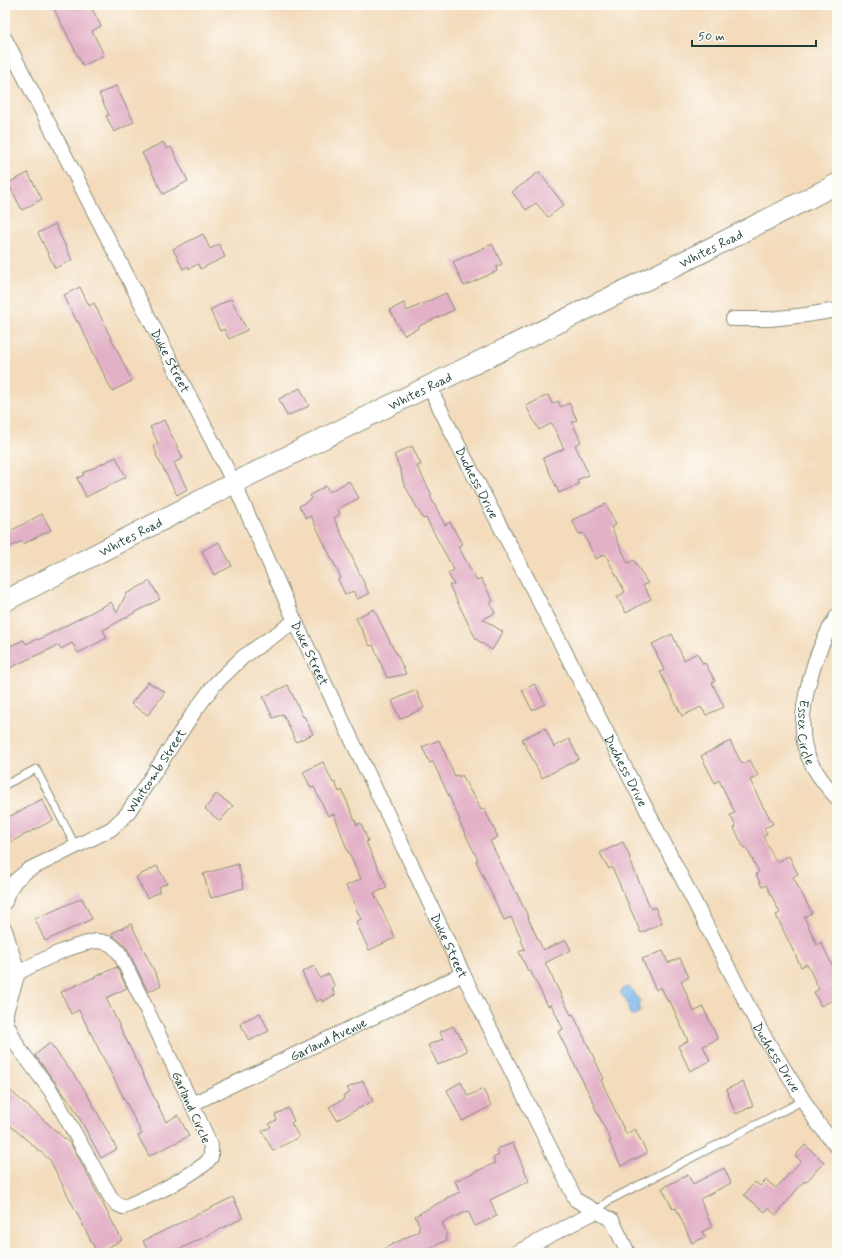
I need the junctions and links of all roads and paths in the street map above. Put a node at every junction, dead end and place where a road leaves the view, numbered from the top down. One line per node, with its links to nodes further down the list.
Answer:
1 (6, 43): 6 (street, Duke Street)
2 (837, 184): 5 (street, Whites Road)
3 (837, 310): 4 (street)
4 (733, 319)
5 (429, 386): 6 (street, Whites Road); 17 (street, Duchess Drive)
6 (234, 483): 7 (street, Whites Road); 9 (street, Duke Street)
7 (5, 601)
8 (837, 616): 11 (street, Essex Circle)
9 (296, 621): 12 (street, Whitcomb Street); 16 (street, Duke Street)
10 (5, 785): 12 (lane)
11 (837, 798)
12 (76, 847): 13 (street, Whitcomb Street)
13 (5, 902)
14 (5, 930): 15 (street)
15 (18, 973): 18 (street, Garland Circle); 18 (street, Garland Circle)
16 (463, 974): 18 (street, Garland Avenue); 20 (street, Duke Street)
17 (804, 1100): 19 (street, Duchess Drive); 20 (lane)
18 (192, 1104)
19 (837, 1147)
20 (597, 1211): 21 (street); 22 (street, Duke Street)
21 (516, 1253)
22 (628, 1253)

